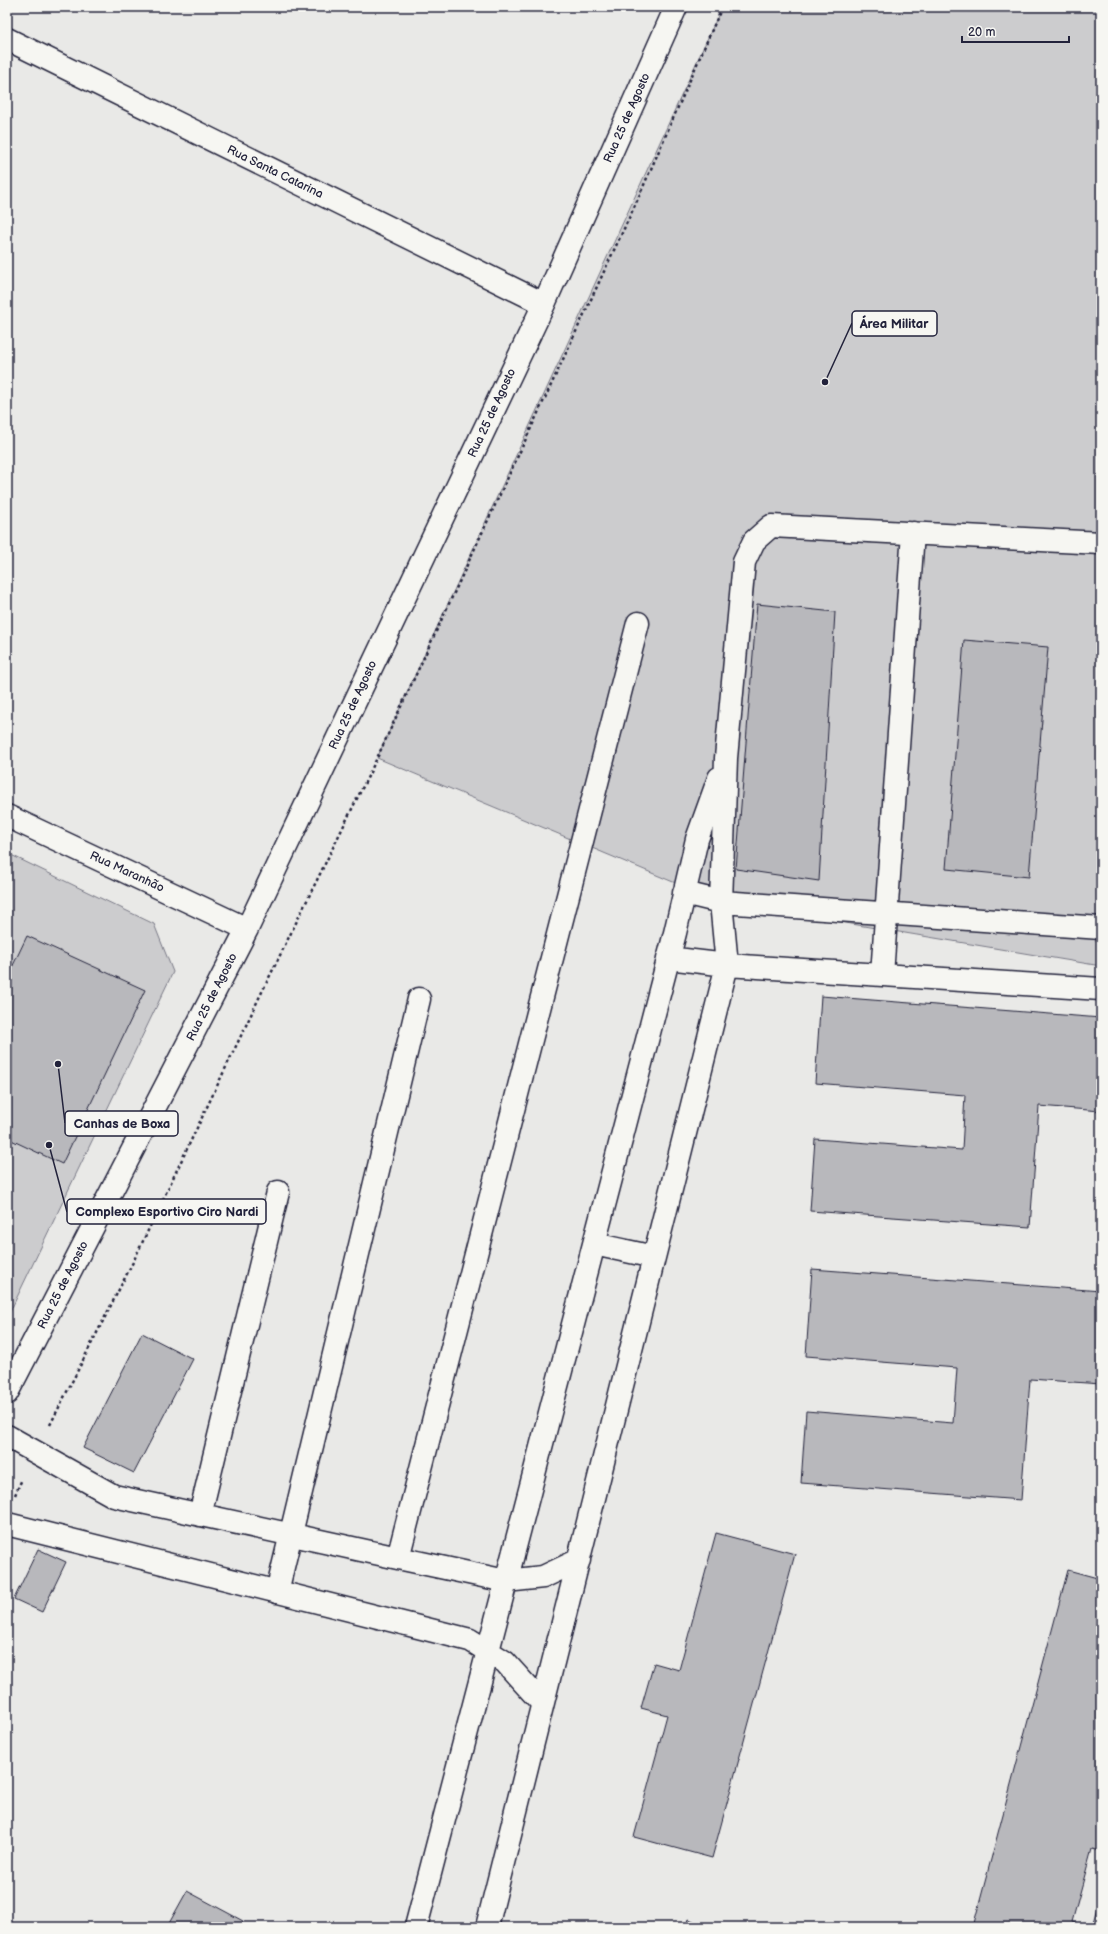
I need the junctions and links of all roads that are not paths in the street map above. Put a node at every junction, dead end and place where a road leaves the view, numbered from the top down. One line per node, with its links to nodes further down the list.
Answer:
1 (676, 7): 3 (street, Rua 25 de Agosto)
2 (7, 39): 3 (street, Rua Santa Catarina)
3 (544, 304): 13 (street, Rua 25 de Agosto)
4 (913, 533): 5 (street); 7 (street); 11 (street)
5 (1101, 543)
6 (638, 623): 27 (street)
7 (726, 758): 9 (street); 10 (street)
8 (7, 816): 13 (street, Rua Maranhão)
9 (684, 893): 10 (street); 14 (street)
10 (721, 902): 11 (street); 15 (street)
11 (886, 914): 12 (street); 16 (street)
12 (1101, 928)
13 (247, 929): 22 (street, Rua 25 de Agosto)
14 (668, 958): 15 (street); 20 (street)
15 (727, 965): 16 (street); 21 (street)
16 (882, 975): 17 (street)
17 (1101, 989)
18 (419, 999): 26 (street)
19 (278, 1192): 24 (street)
20 (594, 1244): 21 (street); 29 (street)
21 (654, 1257): 28 (street)
22 (7, 1392)
23 (7, 1436): 24 (street)
24 (200, 1515): 26 (street)
25 (7, 1524): 30 (street)
26 (290, 1534): 27 (street); 30 (street)
27 (398, 1558): 29 (street)
28 (579, 1560): 29 (street); 32 (street)
29 (506, 1582): 31 (street)
30 (277, 1592): 31 (street)
31 (488, 1651): 32 (street); 33 (street)
32 (542, 1703): 34 (street)
33 (416, 1927)
34 (487, 1927)

